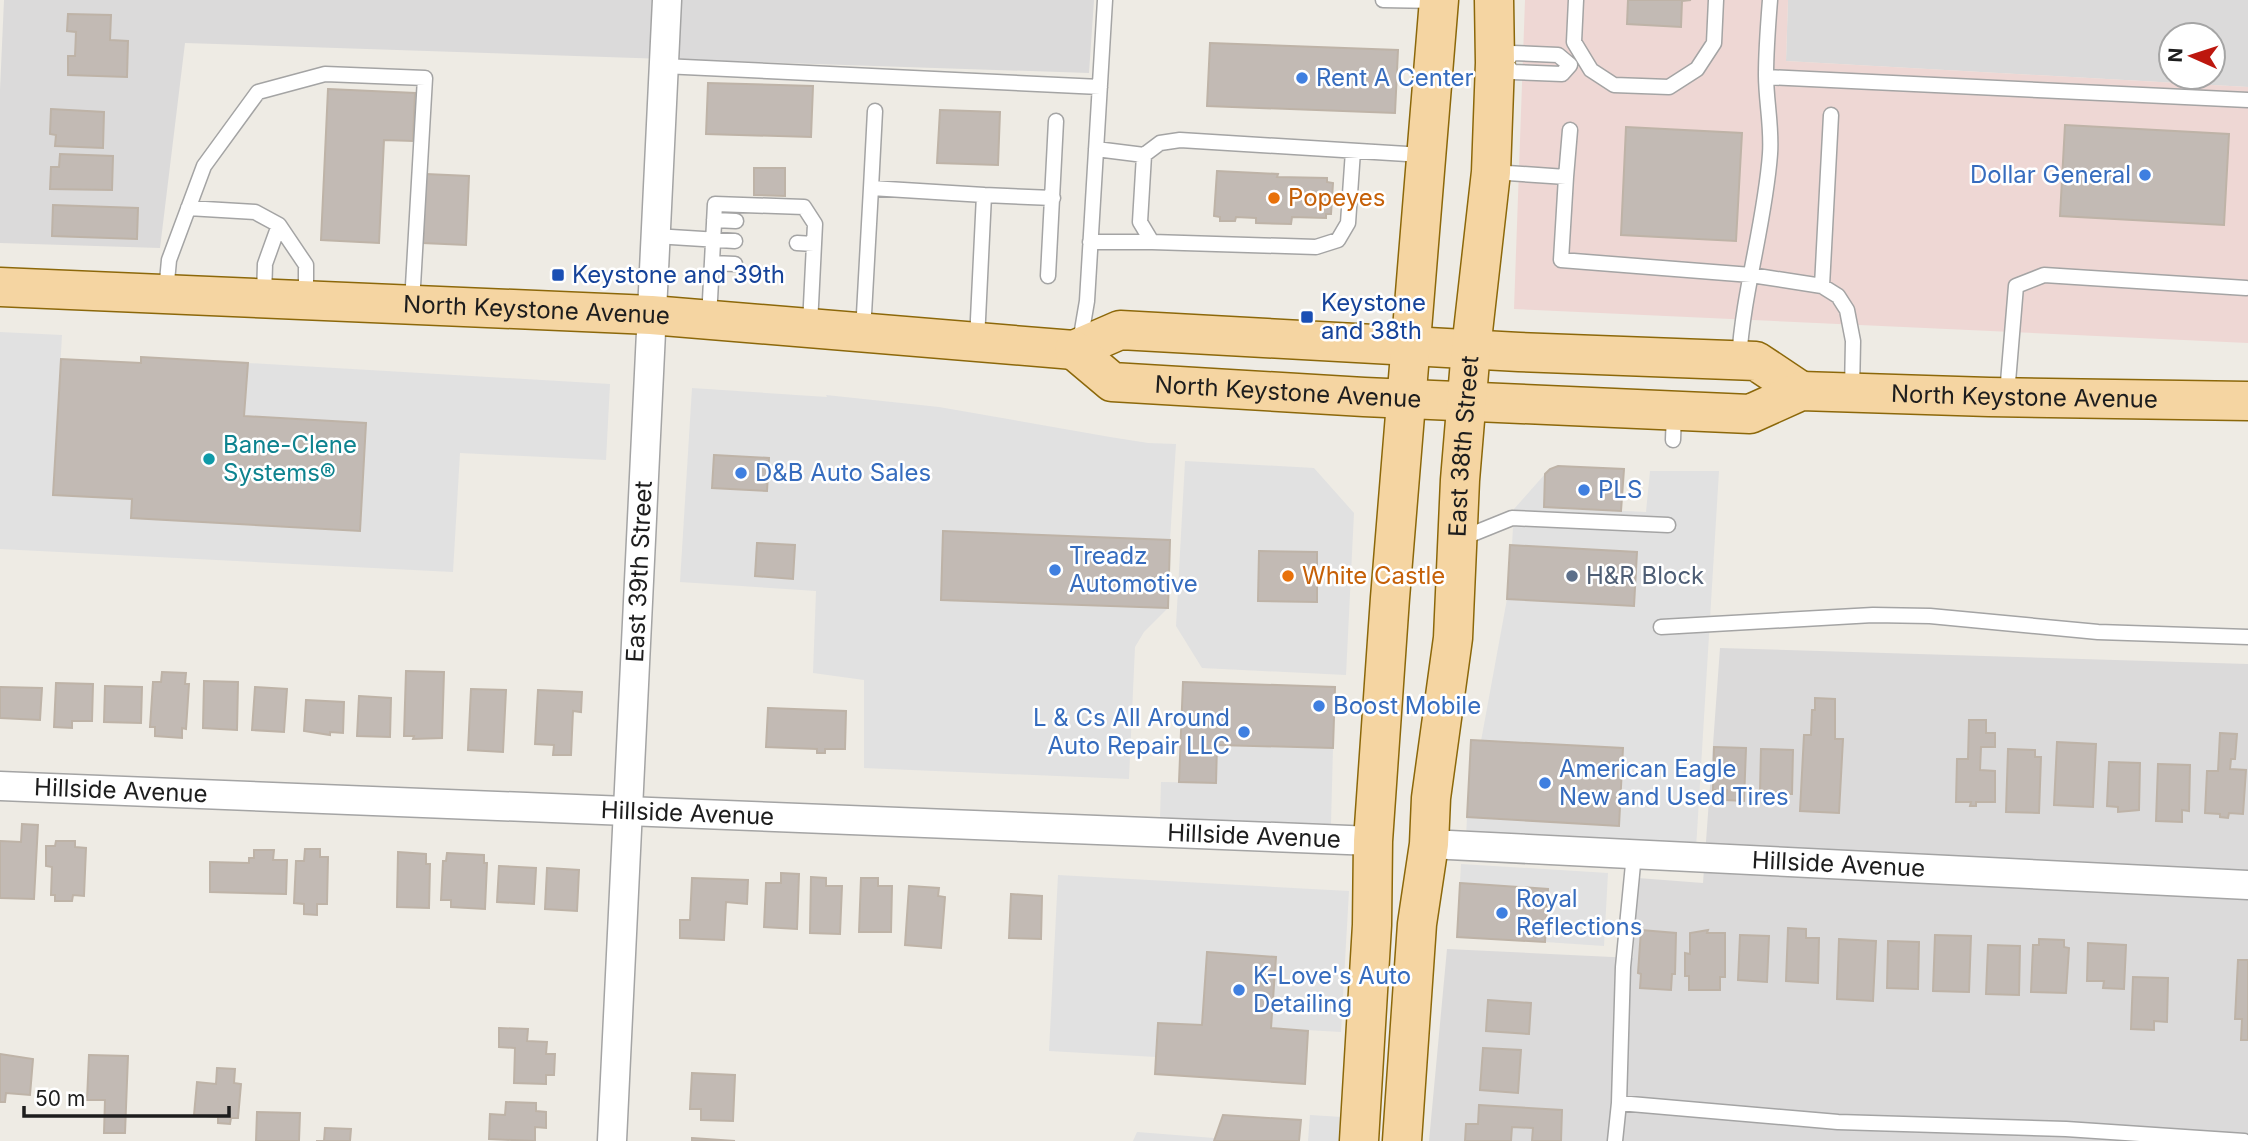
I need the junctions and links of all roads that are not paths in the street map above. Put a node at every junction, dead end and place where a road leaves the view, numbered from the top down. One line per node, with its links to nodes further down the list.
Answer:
1 (667, 0): 11 (street, East 39th Street)
2 (1105, 0): 13 (lane)
3 (1383, 0): 8 (lane)
4 (1494, 0): 9 (main road, East 38th Street)
5 (1577, 0): 10 (lane)
6 (1716, 0): 10 (lane)
7 (1770, 0): 12 (lane)
8 (1439, 1): 22 (main road)
9 (1501, 63): 10 (lane); 23 (main road, East 38th Street)
10 (1586, 64)
11 (663, 66): 13 (lane); 34 (street, East 39th Street)
12 (1766, 77): 14 (lane); 45 (lane)
13 (1100, 87): 19 (lane)
14 (2248, 100)
15 (875, 111): 25 (lane)
16 (1831, 115): 47 (lane)
17 (1056, 121): 27 (lane)
18 (1570, 130): 24 (lane)
19 (1096, 149): 21 (lane); 37 (lane)
20 (1353, 151): 21 (lane); 22 (lane); 38 (lane)
21 (1144, 155): 38 (lane)
22 (1425, 155): 59 (main road)
23 (1491, 172): 24 (lane); 61 (main road, East 38th Street)
24 (1566, 177): 45 (lane)
25 (871, 188): 26 (lane); 57 (lane)
26 (984, 195): 27 (lane); 58 (lane)
27 (1053, 198): 46 (lane)
28 (188, 208): 33 (lane); 50 (lane); 53 (lane)
29 (714, 220): 30 (lane); 32 (lane); 35 (lane)
30 (736, 221)
31 (799, 223): 32 (lane)
32 (815, 224): 40 (lane)
33 (279, 225): 51 (lane); 52 (lane)
34 (655, 236): 35 (lane); 54 (street, East 39th Street)
35 (712, 239): 36 (lane); 41 (lane)
36 (735, 241)
37 (1090, 242): 38 (lane); 60 (lane)
38 (1152, 242)
39 (797, 243): 40 (lane)
40 (814, 244): 44 (lane)
41 (712, 262): 42 (lane); 55 (lane)
42 (735, 264)
43 (797, 267): 44 (lane)
44 (813, 268): 56 (lane)
45 (1751, 275): 47 (lane); 62 (lane)
46 (1048, 276)
47 (1822, 286): 64 (lane)
48 (0, 287): 50 (main road, North Keystone Avenue)
49 (2246, 288): 65 (lane)
50 (166, 294): 51 (main road, North Keystone Avenue)
51 (264, 298): 52 (main road, North Keystone Avenue)
52 (306, 300): 53 (main road, North Keystone Avenue)
53 (412, 304): 54 (main road, North Keystone Avenue)
54 (651, 315): 55 (main road, North Keystone Avenue); 74 (street, East 39th Street)
55 (709, 320): 56 (main road, North Keystone Avenue)
56 (810, 328): 57 (main road, North Keystone Avenue)
57 (863, 332): 58 (main road, North Keystone Avenue)
58 (977, 342): 60 (main road, North Keystone Avenue)
59 (1411, 346): 60 (main road, North Keystone Avenue); 61 (main road, North Keystone Avenue); 66 (main road)
60 (1077, 348): 66 (main road, North Keystone Avenue)
61 (1471, 349): 62 (main road, North Keystone Avenue); 67 (main road, East 38th Street)
62 (1739, 360): 63 (main road, North Keystone Avenue)
63 (1801, 391): 64 (main road, North Keystone Avenue); 67 (main road, North Keystone Avenue)
64 (1852, 393): 65 (main road, North Keystone Avenue)
65 (2007, 397): 68 (main road, North Keystone Avenue)
66 (1407, 398): 67 (main road, North Keystone Avenue); 75 (main road)
67 (1467, 401): 70 (main road, East 38th Street)
68 (2248, 401)
69 (1668, 525): 70 (lane)
70 (1459, 539): 76 (main road, East 38th Street)
71 (1661, 627): 72 (lane)
72 (2248, 637)
73 (0, 786): 74 (street, Hillside Avenue)
74 (629, 811): 75 (street, Hillside Avenue); 80 (street, East 39th Street)
75 (1373, 841): 81 (main road)
76 (1429, 844): 77 (street, Hillside Avenue); 82 (main road, East 38th Street)
77 (1634, 855): 78 (street, Hillside Avenue); 79 (lane)
78 (2248, 885)
79 (1619, 1103): 83 (lane); 84 (lane)
80 (612, 1141)
81 (1359, 1141)
82 (1402, 1141)
83 (1615, 1141)
84 (2244, 1141)

